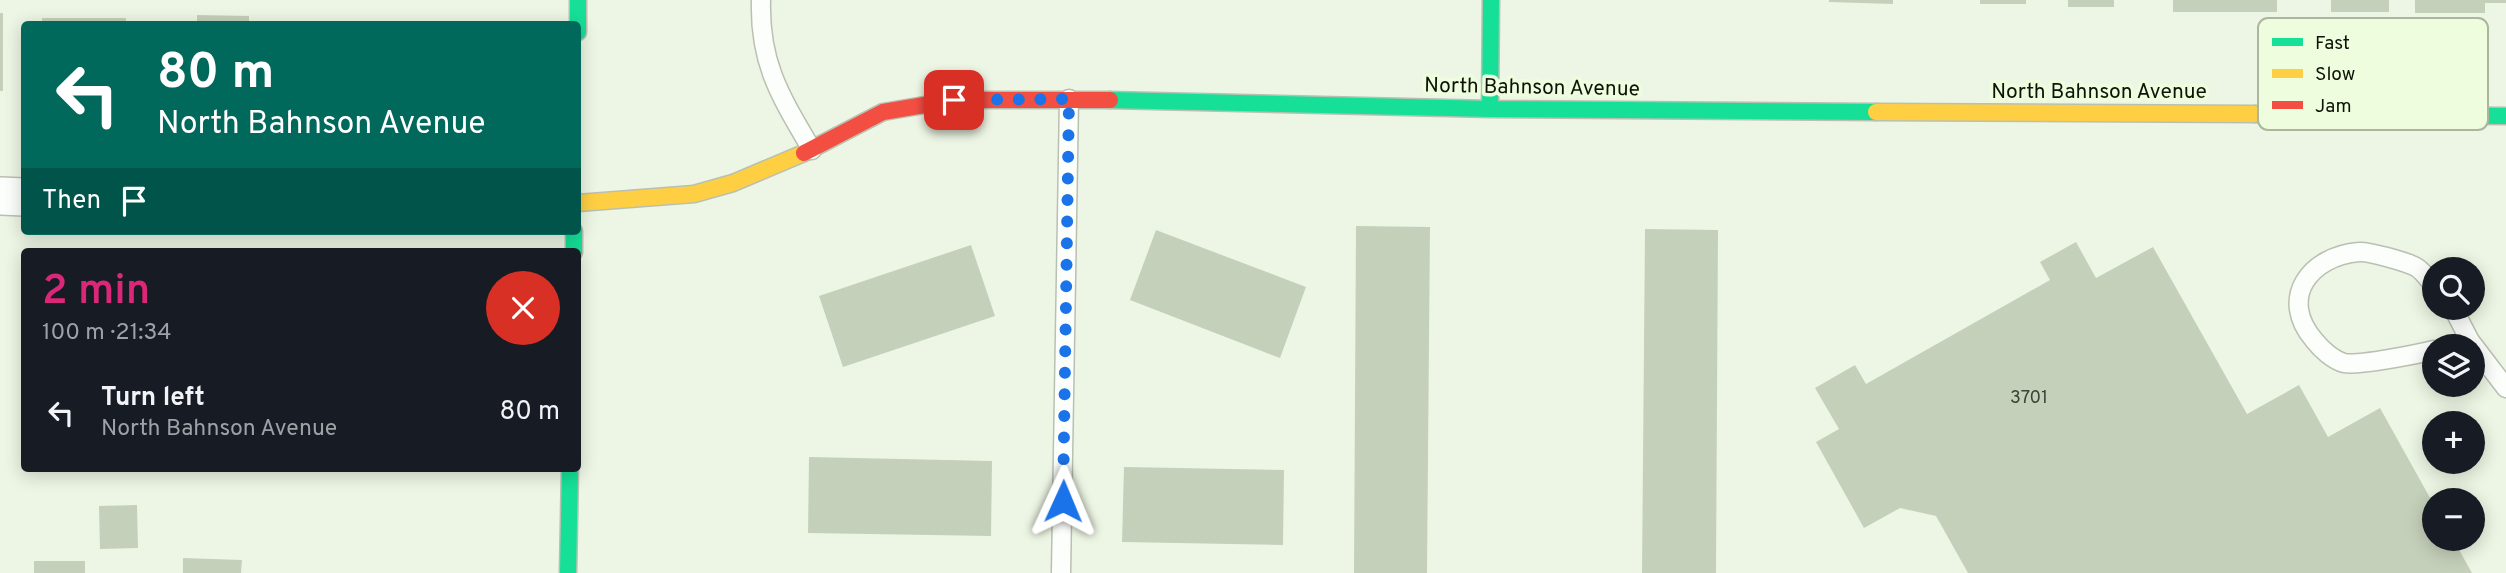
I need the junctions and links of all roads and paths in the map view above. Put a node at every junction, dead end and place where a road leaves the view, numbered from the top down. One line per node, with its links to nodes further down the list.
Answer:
1 (578, 0): 4 (street)
2 (761, 0): 10 (lane)
3 (1491, 0): 6 (street)
4 (578, 21)
5 (1069, 99): 6 (street, North Bahnson Avenue); 10 (street, North Bahnson Avenue); 20 (lane)
6 (1490, 109): 7 (street, North Bahnson Avenue)
7 (2258, 114)
8 (2488, 116): 9 (street, North Bahnson Avenue)
9 (2506, 116)
10 (811, 150): 13 (street, North Bahnson Avenue)
11 (0, 196): 12 (street)
12 (21, 197)
13 (581, 203)
14 (2422, 273): 15 (lane)
15 (2422, 352)
16 (2485, 361): 17 (lane)
17 (2506, 388)
18 (570, 472): 19 (street)
19 (568, 573)
20 (1061, 573)

